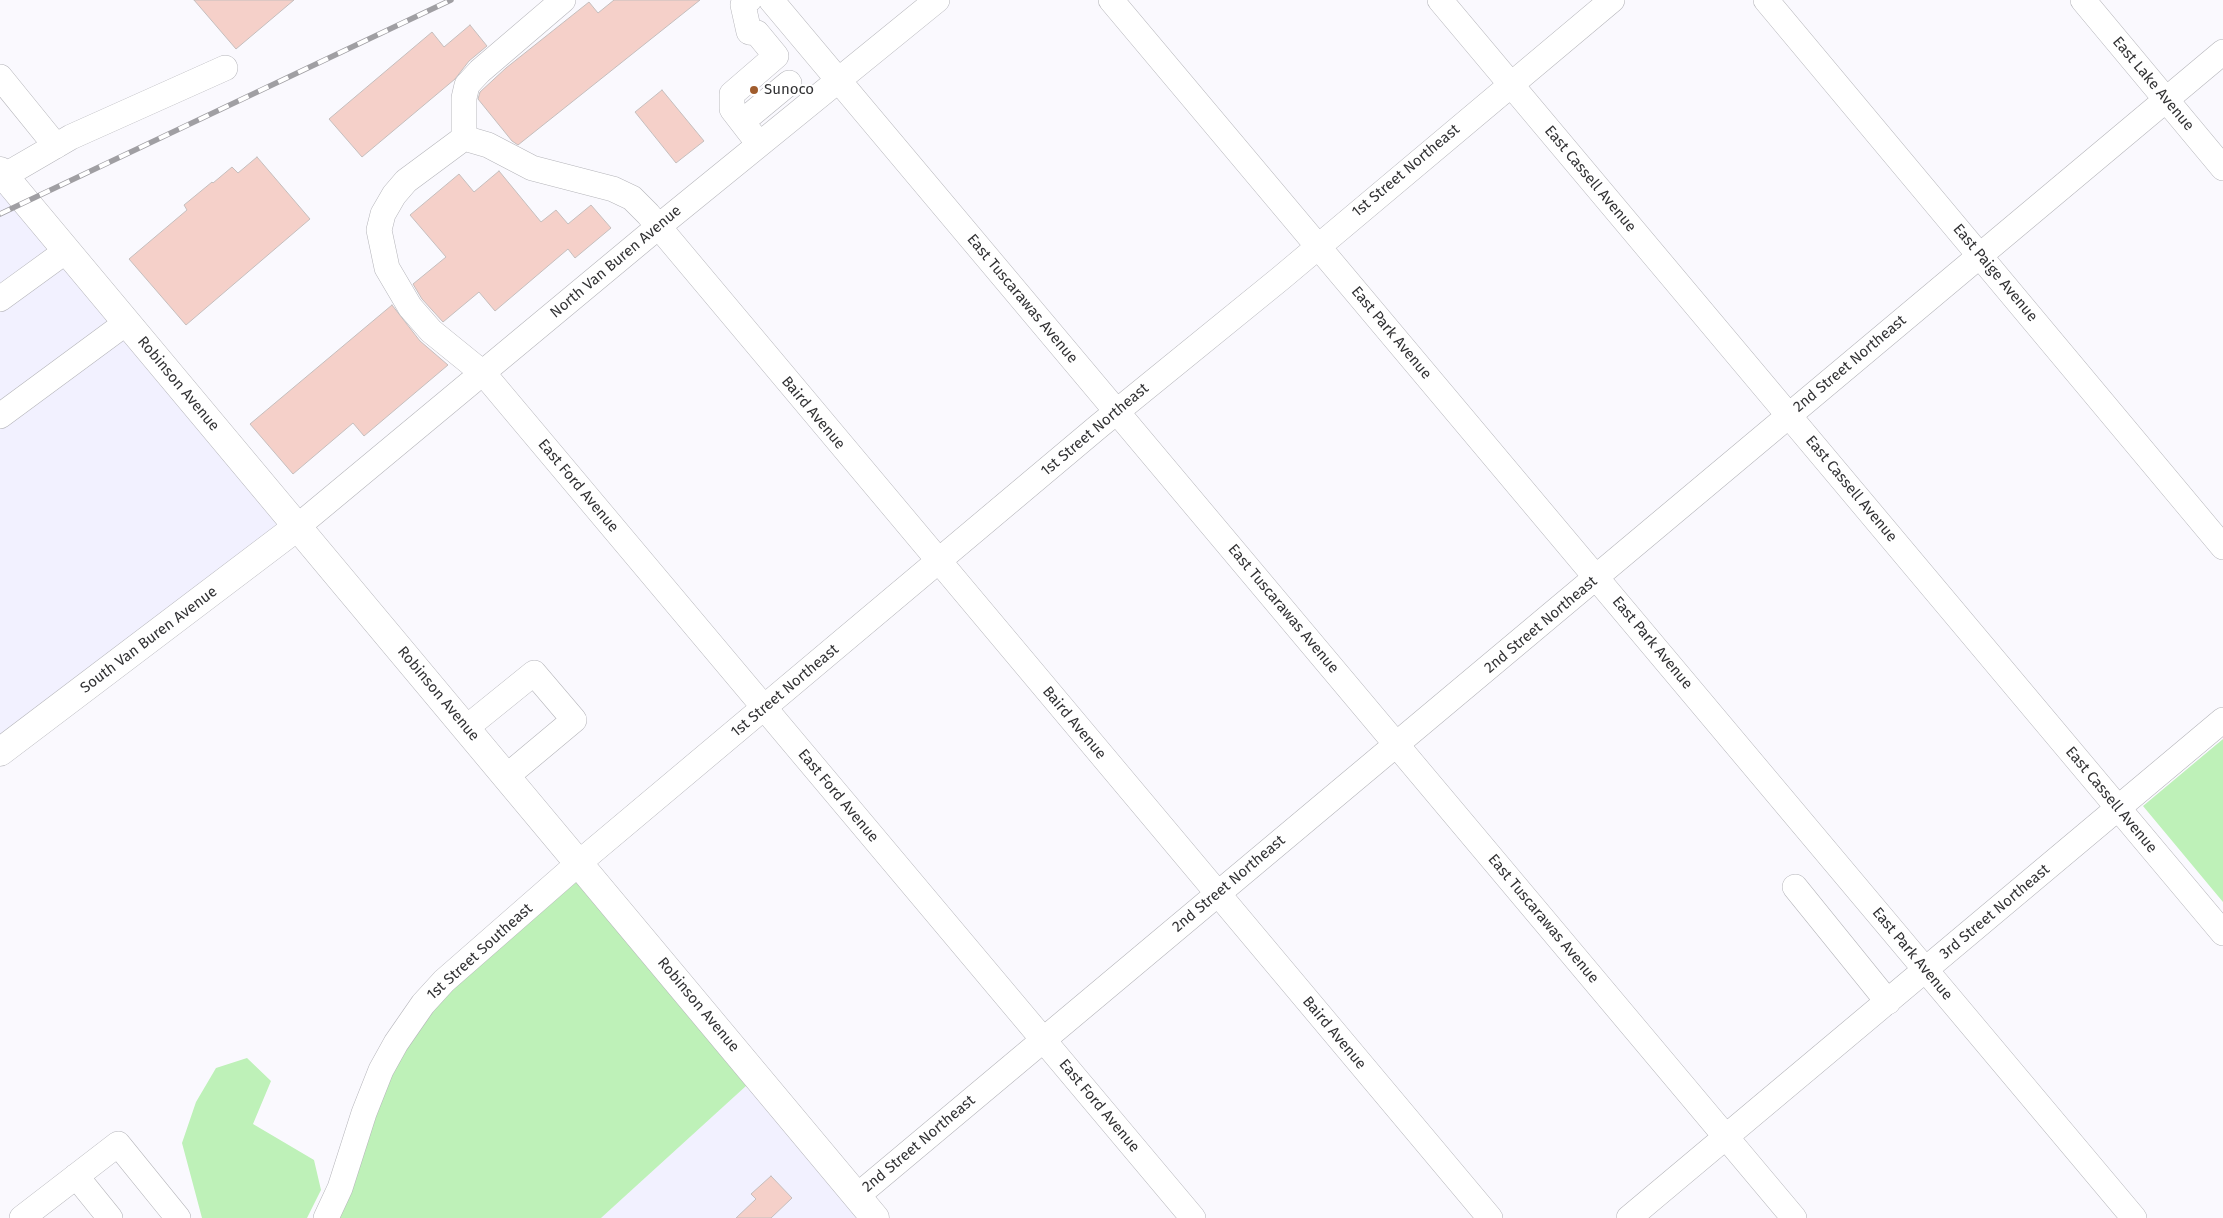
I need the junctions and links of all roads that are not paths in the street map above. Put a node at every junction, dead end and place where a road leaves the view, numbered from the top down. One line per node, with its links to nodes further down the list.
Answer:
1 (562, 0): 19 (street)
2 (749, 0): 12 (street)
3 (771, 0): 10 (street, East Tuscarawas Avenue)
4 (937, 0): 15 (street, North Van Buren Avenue)
5 (1111, 0): 25 (street, East Park Avenue)
6 (1440, 0): 16 (street, East Cassell Avenue)
7 (1612, 0): 16 (street, 1st Street Northeast)
8 (1766, 0): 27 (street, East Paige Avenue)
9 (2083, 0): 17 (street, East Lake Avenue)
10 (807, 42): 12 (street); 15 (street, East Tuscarawas Avenue)
11 (2223, 52): 17 (street, 2nd Street Northeast)
12 (778, 67): 18 (street); 20 (street)
13 (225, 68): 21 (street)
14 (0, 77): 21 (street)
15 (838, 79): 18 (street, North Van Buren Avenue); 31 (street, East Tuscarawas Avenue)
16 (1510, 84): 25 (street, 1st Street Northeast); 33 (street, East Cassell Avenue)
17 (2166, 100): 22 (street, East Lake Avenue); 27 (street, 2nd Street Northeast)
18 (807, 105): 20 (street, North Van Buren Avenue)
19 (464, 138): 24 (street, Baird Avenue); 30 (street, East Ford Avenue)
20 (759, 144): 24 (street, North Van Buren Avenue)
21 (56, 146): 23 (street)
22 (2223, 168)
23 (2, 174): 26 (main road, Robinson Avenue)
24 (658, 227): 30 (street, North Van Buren Avenue); 36 (street, Baird Avenue)
25 (1318, 246): 31 (street, 1st Street Northeast); 37 (street, East Park Avenue)
26 (66, 251): 28 (street); 29 (main road, Robinson Avenue)
27 (1979, 254): 33 (street, 2nd Street Northeast); 35 (street, East Paige Avenue)
28 (0, 299)
29 (126, 323): 32 (street); 34 (main road, Robinson Avenue)
30 (484, 374): 34 (street, North Van Buren Avenue); 38 (street, East Ford Avenue)
31 (1117, 411): 36 (street, 1st Street Northeast); 41 (street, East Tuscarawas Avenue)
32 (0, 416)
33 (1789, 416): 37 (street, 2nd Street Northeast); 44 (street, East Cassell Avenue)
34 (297, 527): 40 (main road, Robinson Avenue); 42 (main road, South Van Buren Avenue)
35 (2223, 547)
36 (939, 562): 38 (street, 1st Street Northeast); 47 (street, Baird Avenue)
37 (1597, 578): 41 (street, 2nd Street Northeast); 49 (street, East Park Avenue)
38 (764, 708): 45 (street, 1st Street Northeast); 51 (street, East Ford Avenue)
39 (2223, 720): 44 (street, 3rd Street Northeast)
40 (466, 728): 43 (main road, Robinson Avenue); 43 (street)
41 (1396, 744): 47 (street, 2nd Street Northeast); 52 (street, East Tuscarawas Avenue)
42 (0, 752)
43 (507, 776): 45 (main road, Robinson Avenue)
44 (2118, 808): 48 (street, East Cassell Avenue); 49 (street, 3rd Street Northeast)
45 (580, 862): 54 (main road, Robinson Avenue); 58 (street, 1st Street Southeast)
46 (1795, 887): 50 (street)
47 (1218, 894): 51 (street, 2nd Street Northeast); 61 (street, Baird Avenue)
48 (2223, 933)
49 (1926, 970): 50 (street, 3rd Street Northeast); 64 (street, East Park Avenue)
50 (1888, 1002): 52 (street, 3rd Street Northeast)
51 (1043, 1040): 54 (street, 2nd Street Northeast); 60 (street, East Ford Avenue)
52 (1726, 1137): 62 (street, 3rd Street Northeast); 63 (street, East Tuscarawas Avenue)
53 (76, 1176): 55 (street); 56 (street); 57 (street)
54 (857, 1196): 59 (main road, Robinson Avenue)
55 (22, 1218)
56 (110, 1218)
57 (178, 1218)
58 (326, 1218)
59 (875, 1218)
60 (1192, 1218)
61 (1490, 1218)
62 (1629, 1218)
63 (1794, 1218)
64 (2134, 1218)

